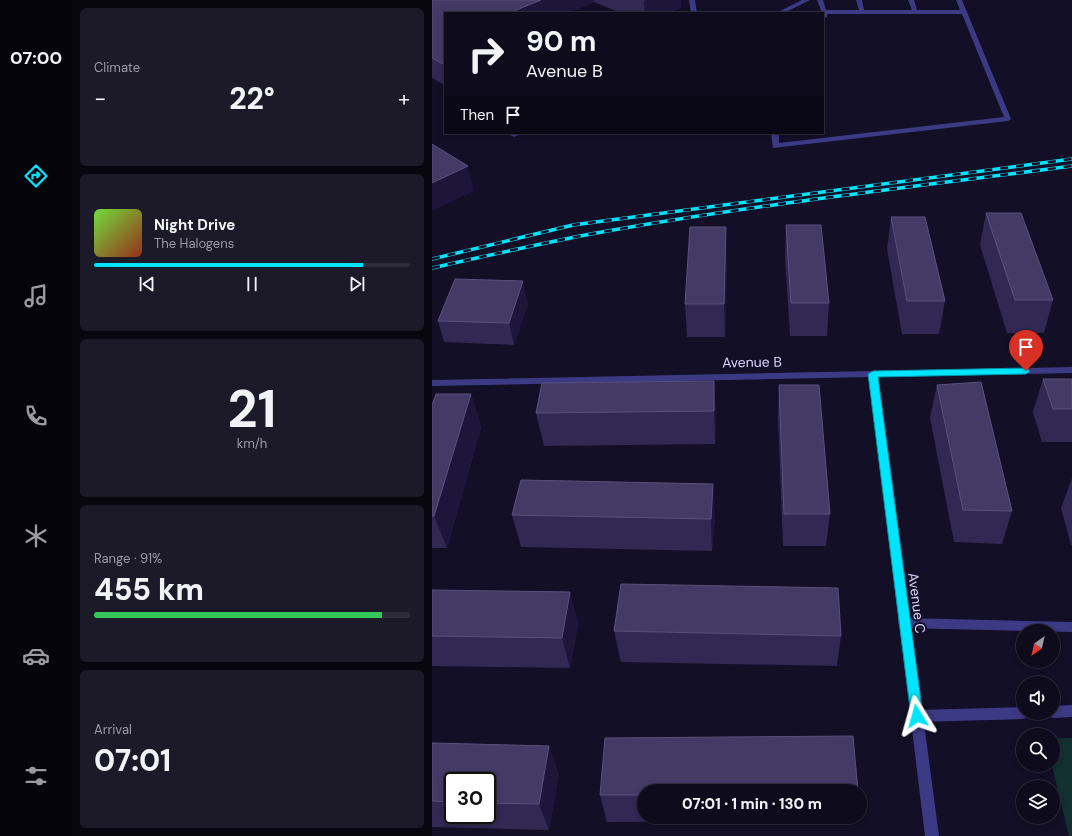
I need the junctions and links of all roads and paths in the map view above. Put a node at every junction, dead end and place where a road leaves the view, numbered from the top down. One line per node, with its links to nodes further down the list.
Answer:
1 (692, 0): 7 (street)
2 (807, 0): 8 (street)
3 (820, 0): 9 (street)
4 (859, 0): 10 (street)
5 (911, 0): 11 (street)
6 (959, 0): 12 (street)
7 (694, 12)
8 (781, 12)
9 (823, 12)
10 (862, 12): 11 (street); 13 (street)
11 (915, 12): 12 (street)
12 (964, 12): 14 (street)
13 (824, 15)
14 (775, 134)
15 (1072, 370): 16 (street, Avenue B)
16 (873, 374): 17 (street, Avenue B); 18 (street, Avenue C)
17 (432, 383)
18 (904, 623): 19 (street); 23 (street, Avenue C)
19 (1072, 627)
20 (1072, 711): 21 (street)
21 (1060, 712)
22 (1016, 713): 23 (street)
23 (917, 716): 24 (street, Avenue C)
24 (932, 836)

